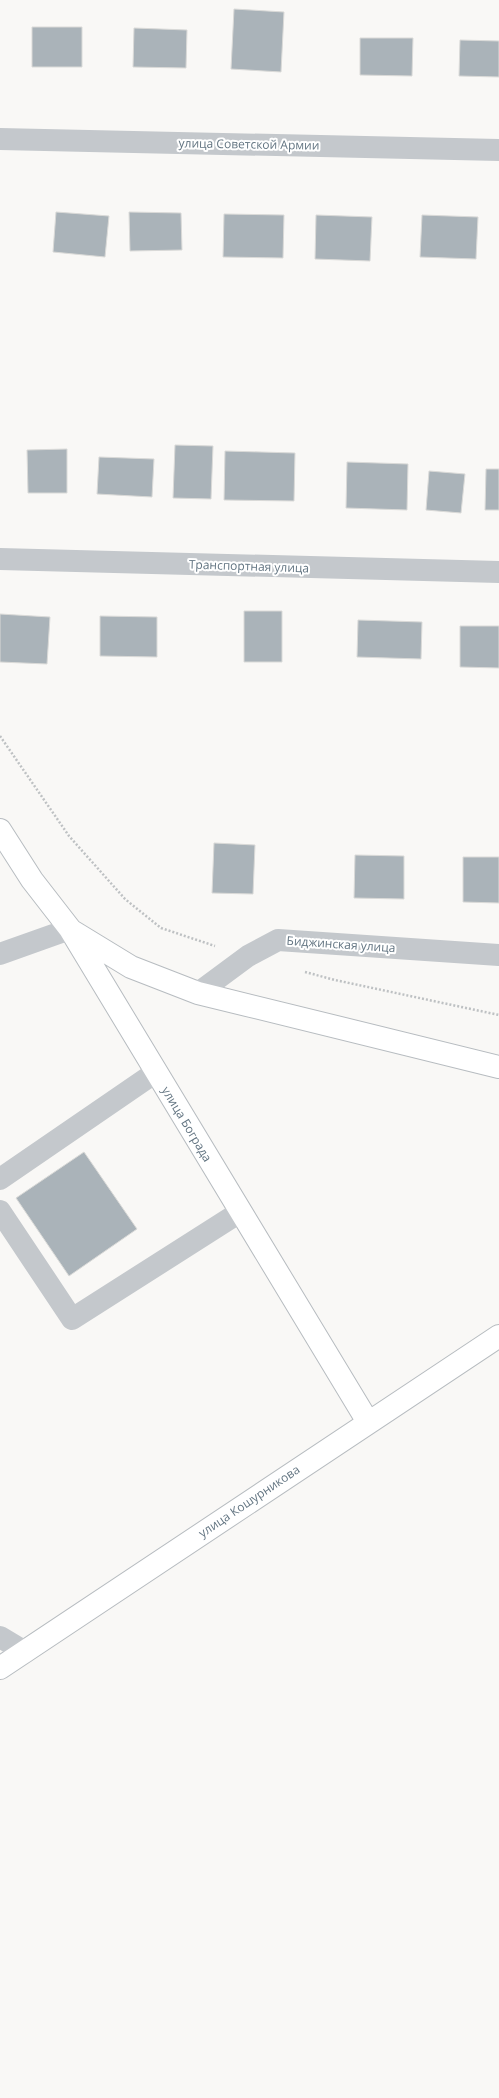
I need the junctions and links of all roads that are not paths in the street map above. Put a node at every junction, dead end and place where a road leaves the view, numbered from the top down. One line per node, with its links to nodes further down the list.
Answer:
1 (0, 139): 2 (street, улица Советской Армии)
2 (499, 150)
3 (0, 559): 4 (street, Транспортная улица)
4 (499, 572)
5 (0, 830): 6 (main road, улица Бограда)
6 (70, 930): 7 (street); 9 (main road); 11 (main road, улица Бограда)
7 (0, 954)
8 (499, 955): 9 (street, Биджинская улица)
9 (198, 993): 10 (main road)
10 (499, 1067)
11 (156, 1072): 12 (street); 14 (main road, улица Бограда)
12 (0, 1179)
13 (0, 1211): 14 (street)
14 (240, 1212): 16 (main road, улица Бограда)
15 (499, 1336): 16 (main road, улица Кошурникова)
16 (368, 1422): 18 (main road, улица Кошурникова)
17 (0, 1637): 18 (street)
18 (25, 1652): 19 (main road, улица Кошурникова)
19 (0, 1668)

